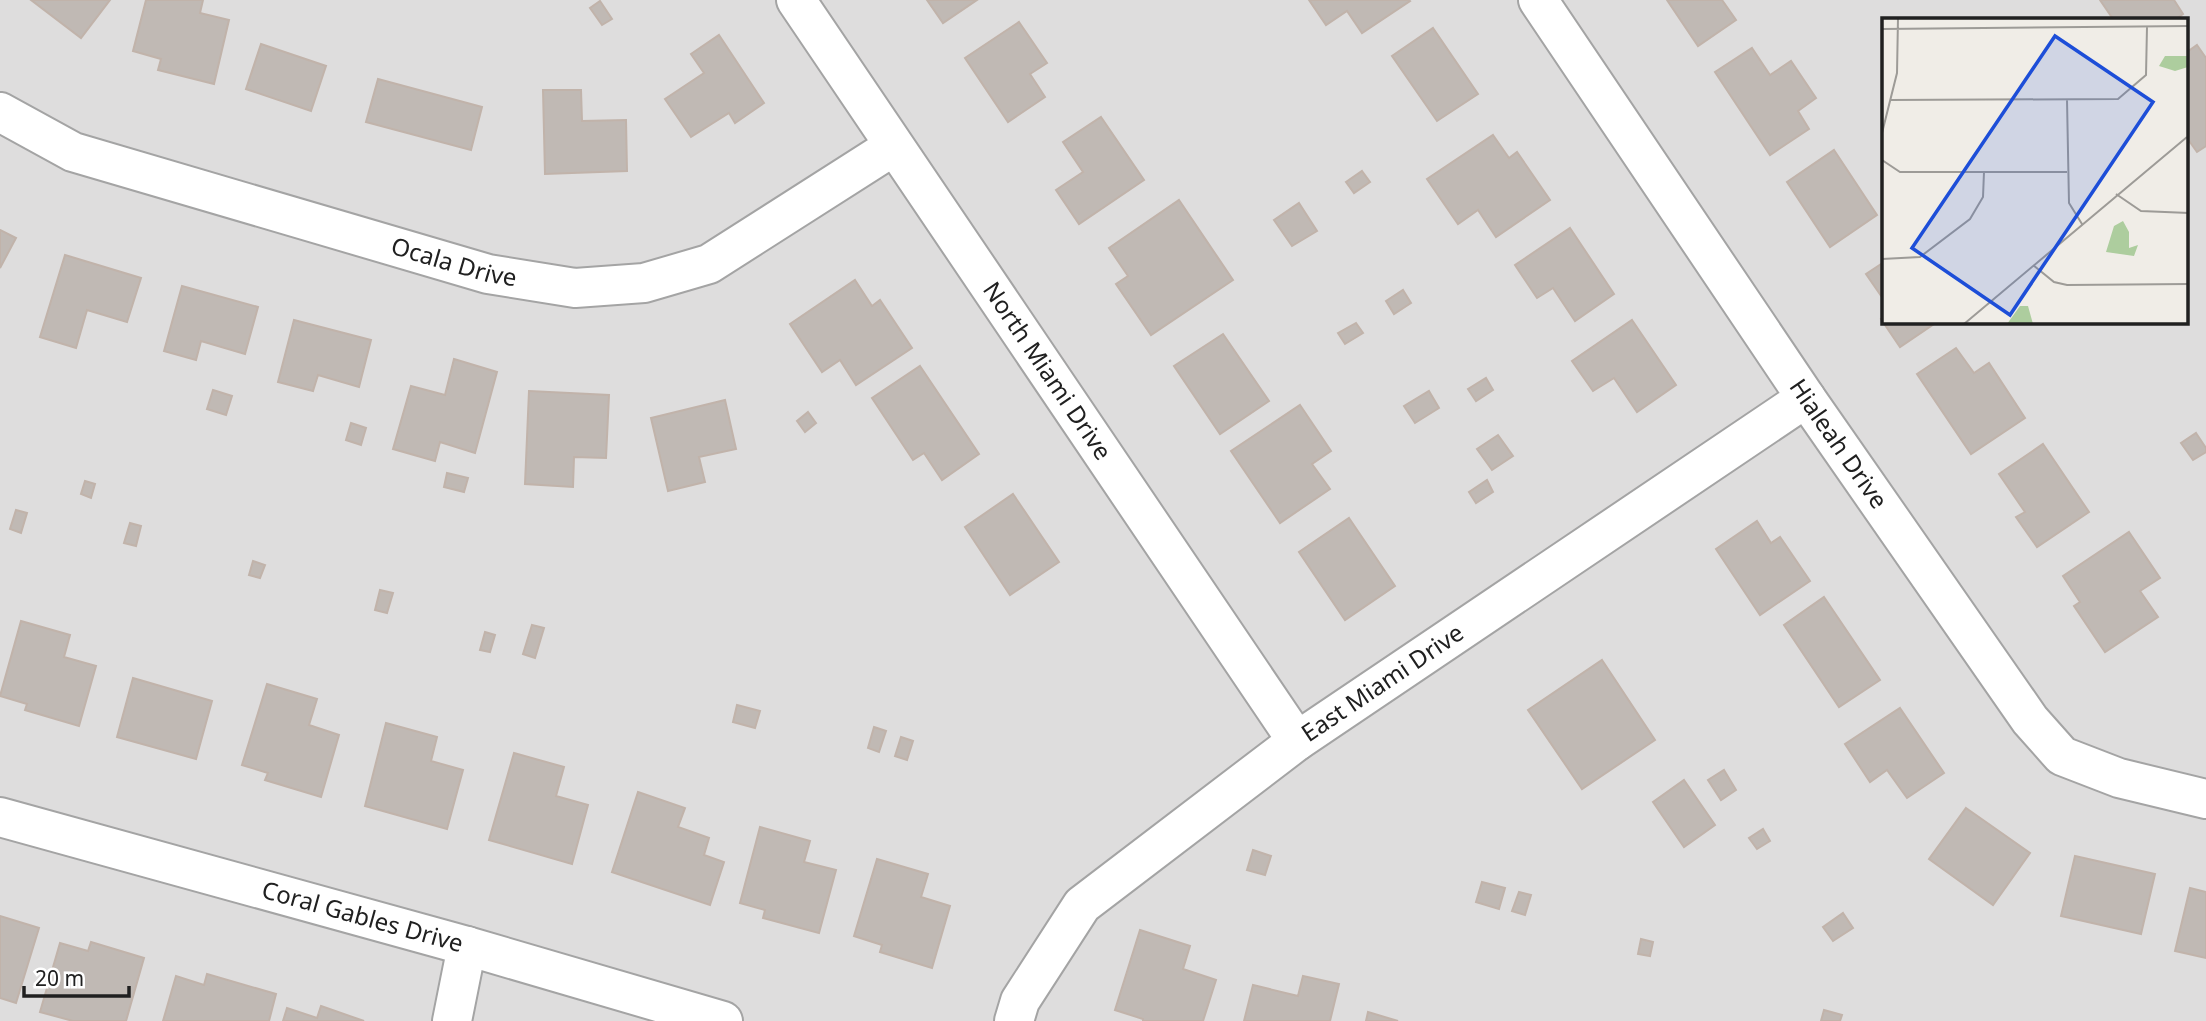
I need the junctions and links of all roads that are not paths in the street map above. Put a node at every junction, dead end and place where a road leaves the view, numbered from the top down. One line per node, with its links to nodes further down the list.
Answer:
1 (796, 0): 4 (street, North Miami Drive)
2 (1538, 0): 5 (street, Hialeah Drive)
3 (0, 112): 4 (street, Ocala Drive)
4 (894, 146): 6 (street, North Miami Drive)
5 (1806, 398): 6 (street, East Miami Drive); 7 (street, Hialeah Drive)
6 (1297, 741): 12 (street, East Miami Drive)
7 (2206, 799)
8 (0, 817): 9 (street, Coral Gables Drive)
9 (467, 946): 10 (street); 11 (street, Coral Gables Drive)
10 (452, 1021)
11 (723, 1021)
12 (1014, 1021)

